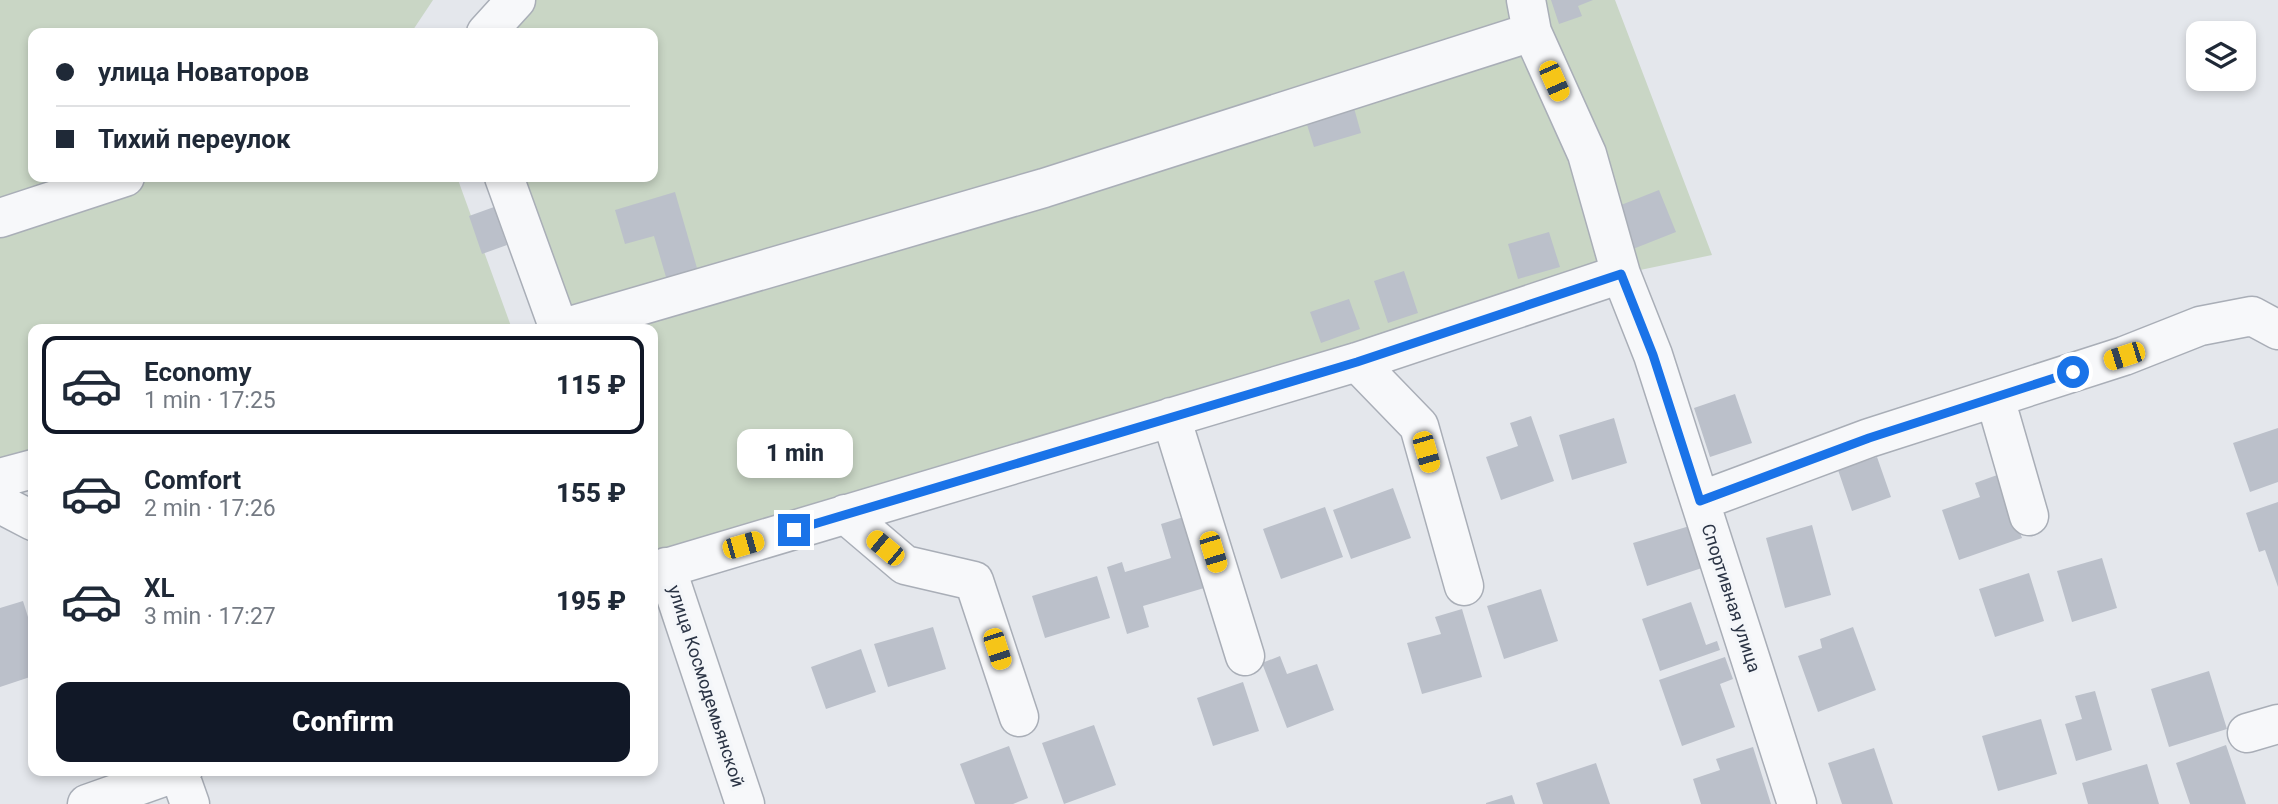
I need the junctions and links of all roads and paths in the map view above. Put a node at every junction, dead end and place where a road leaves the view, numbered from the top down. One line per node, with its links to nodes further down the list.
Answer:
1 (516, 0): 3 (street)
2 (1529, 16): 7 (street, Спортивная улица); 10 (street)
3 (488, 21)
4 (110, 182): 6 (street)
5 (506, 182): 9 (street)
6 (0, 218)
7 (1621, 274): 11 (street); 16 (street, Спортивная улица)
8 (2265, 323): 12 (street)
9 (558, 324)
10 (577, 324)
11 (1357, 362): 13 (street); 22 (street)
12 (1995, 398): 16 (street); 19 (street)
13 (1171, 417): 18 (street); 23 (street)
14 (28, 470): 15 (street)
15 (0, 478)
16 (1700, 501): 28 (street, Спортивная улица)
17 (0, 504): 20 (street)
18 (845, 514): 21 (street); 24 (street)
19 (2029, 516)
20 (28, 518)
21 (660, 570): 27 (street, улица Космодемьянской)
22 (1464, 586)
23 (1245, 656)
24 (1019, 717)
25 (183, 779): 26 (street)
26 (87, 804)
27 (745, 804)
28 (1797, 804)

